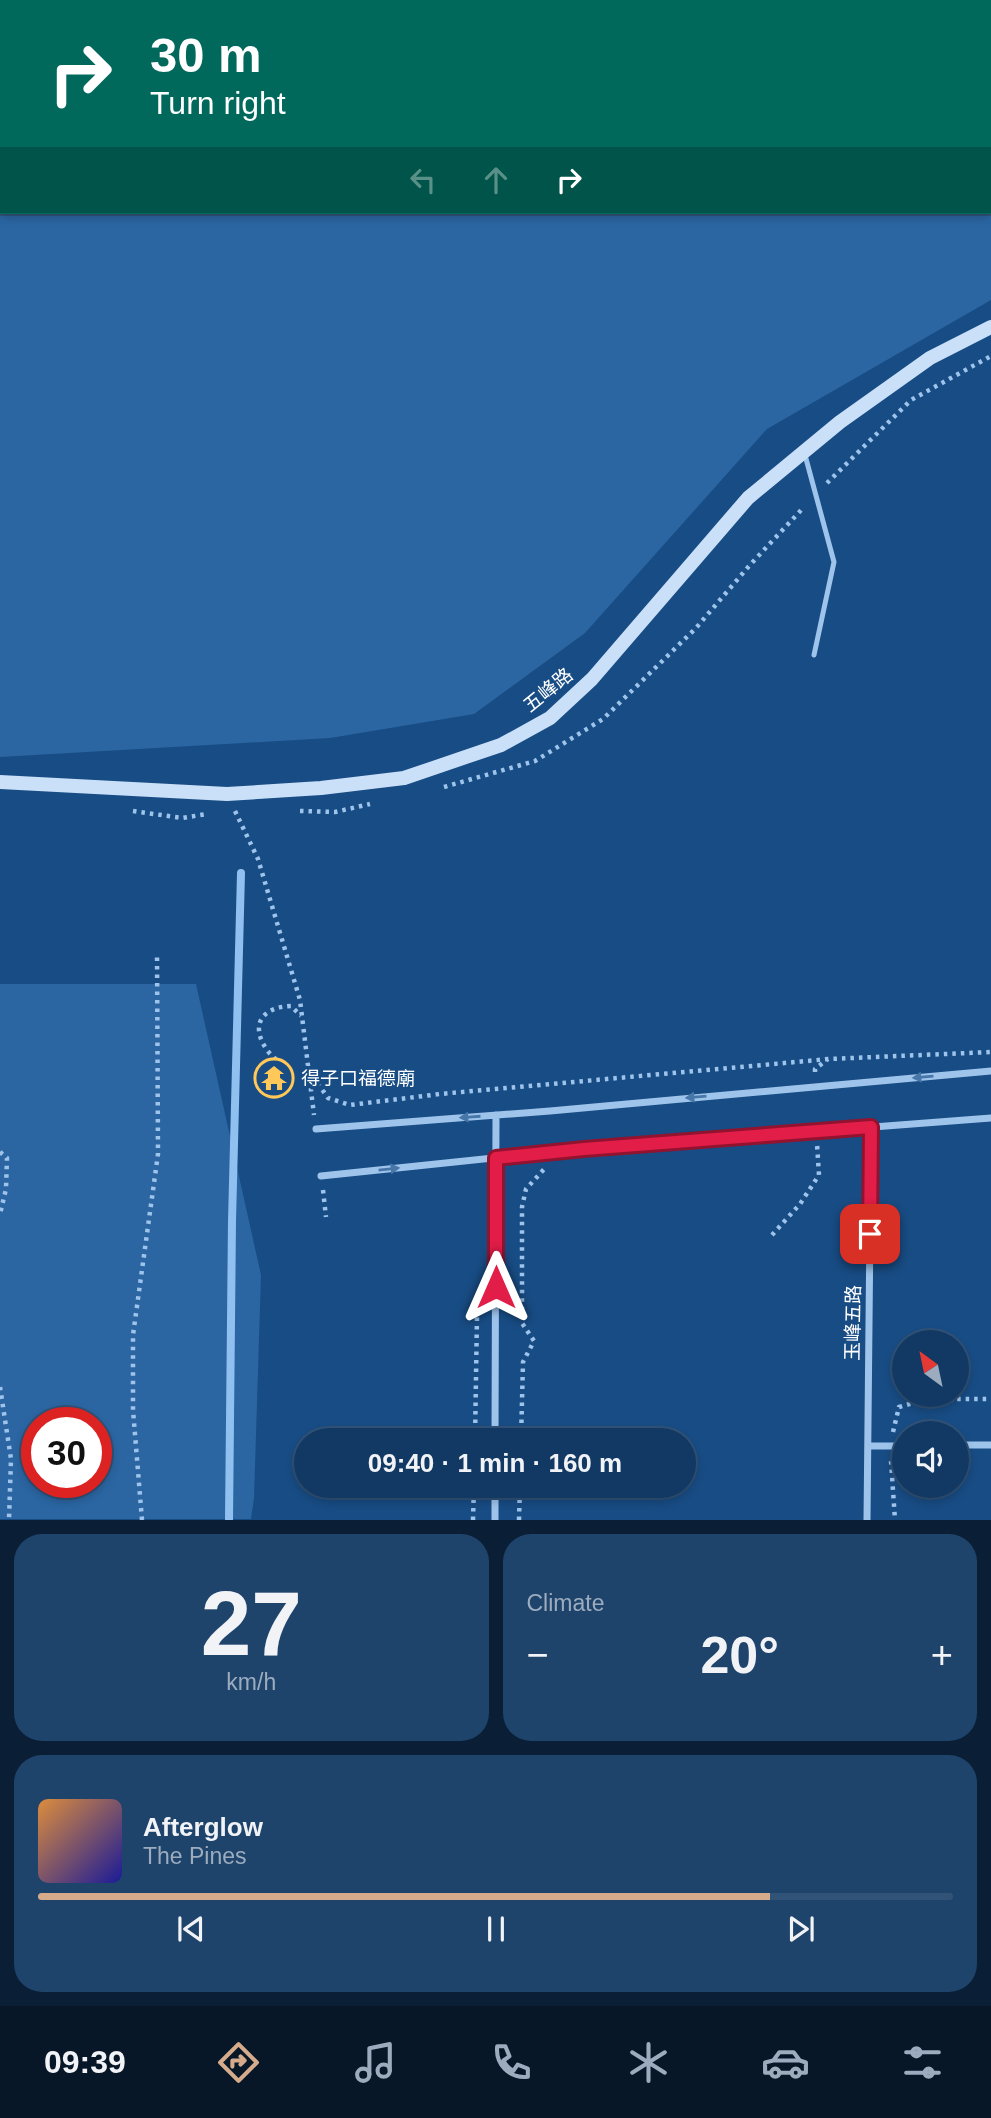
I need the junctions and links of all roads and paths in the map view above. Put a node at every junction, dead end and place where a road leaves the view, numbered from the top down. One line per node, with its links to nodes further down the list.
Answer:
1 (991, 327): 2 (street, 五峰路)
2 (804, 450): 3 (lane); 5 (street, 五峰路)
3 (814, 656)
4 (0, 782): 5 (street, 五峰路)
5 (227, 794): 7 (path)
6 (157, 954): 37 (path)
7 (302, 1016): 9 (path); 11 (path)
8 (991, 1052): 9 (path)
9 (308, 1069): 15 (path)
10 (991, 1070): 12 (street, one-way to 12)
11 (285, 1083)
12 (496, 1115): 15 (street, one-way to 15); 18 (street)
13 (991, 1118): 14 (street)
14 (871, 1127): 18 (street); 31 (street, 玉峰五路)
15 (316, 1129)
16 (817, 1143): 23 (path)
17 (0, 1152): 21 (path)
18 (496, 1158): 20 (street, one-way to 18); 27 (street)
19 (550, 1163): 28 (path)
20 (321, 1176): 22 (path)
21 (0, 1214)
22 (326, 1217)
23 (772, 1235)
24 (477, 1305): 26 (path)
25 (0, 1387): 36 (path)
26 (475, 1428)
27 (495, 1428)
28 (521, 1428)
29 (969, 1445): 30 (street)
30 (991, 1445)
31 (868, 1446): 32 (street); 41 (street, 玉峰五路)
32 (892, 1446)
33 (474, 1498): 38 (path)
34 (495, 1498): 39 (street)
35 (520, 1498): 40 (path)
36 (9, 1520)
37 (142, 1520)
38 (473, 1520)
39 (495, 1520)
40 (520, 1520)
41 (867, 1520)

